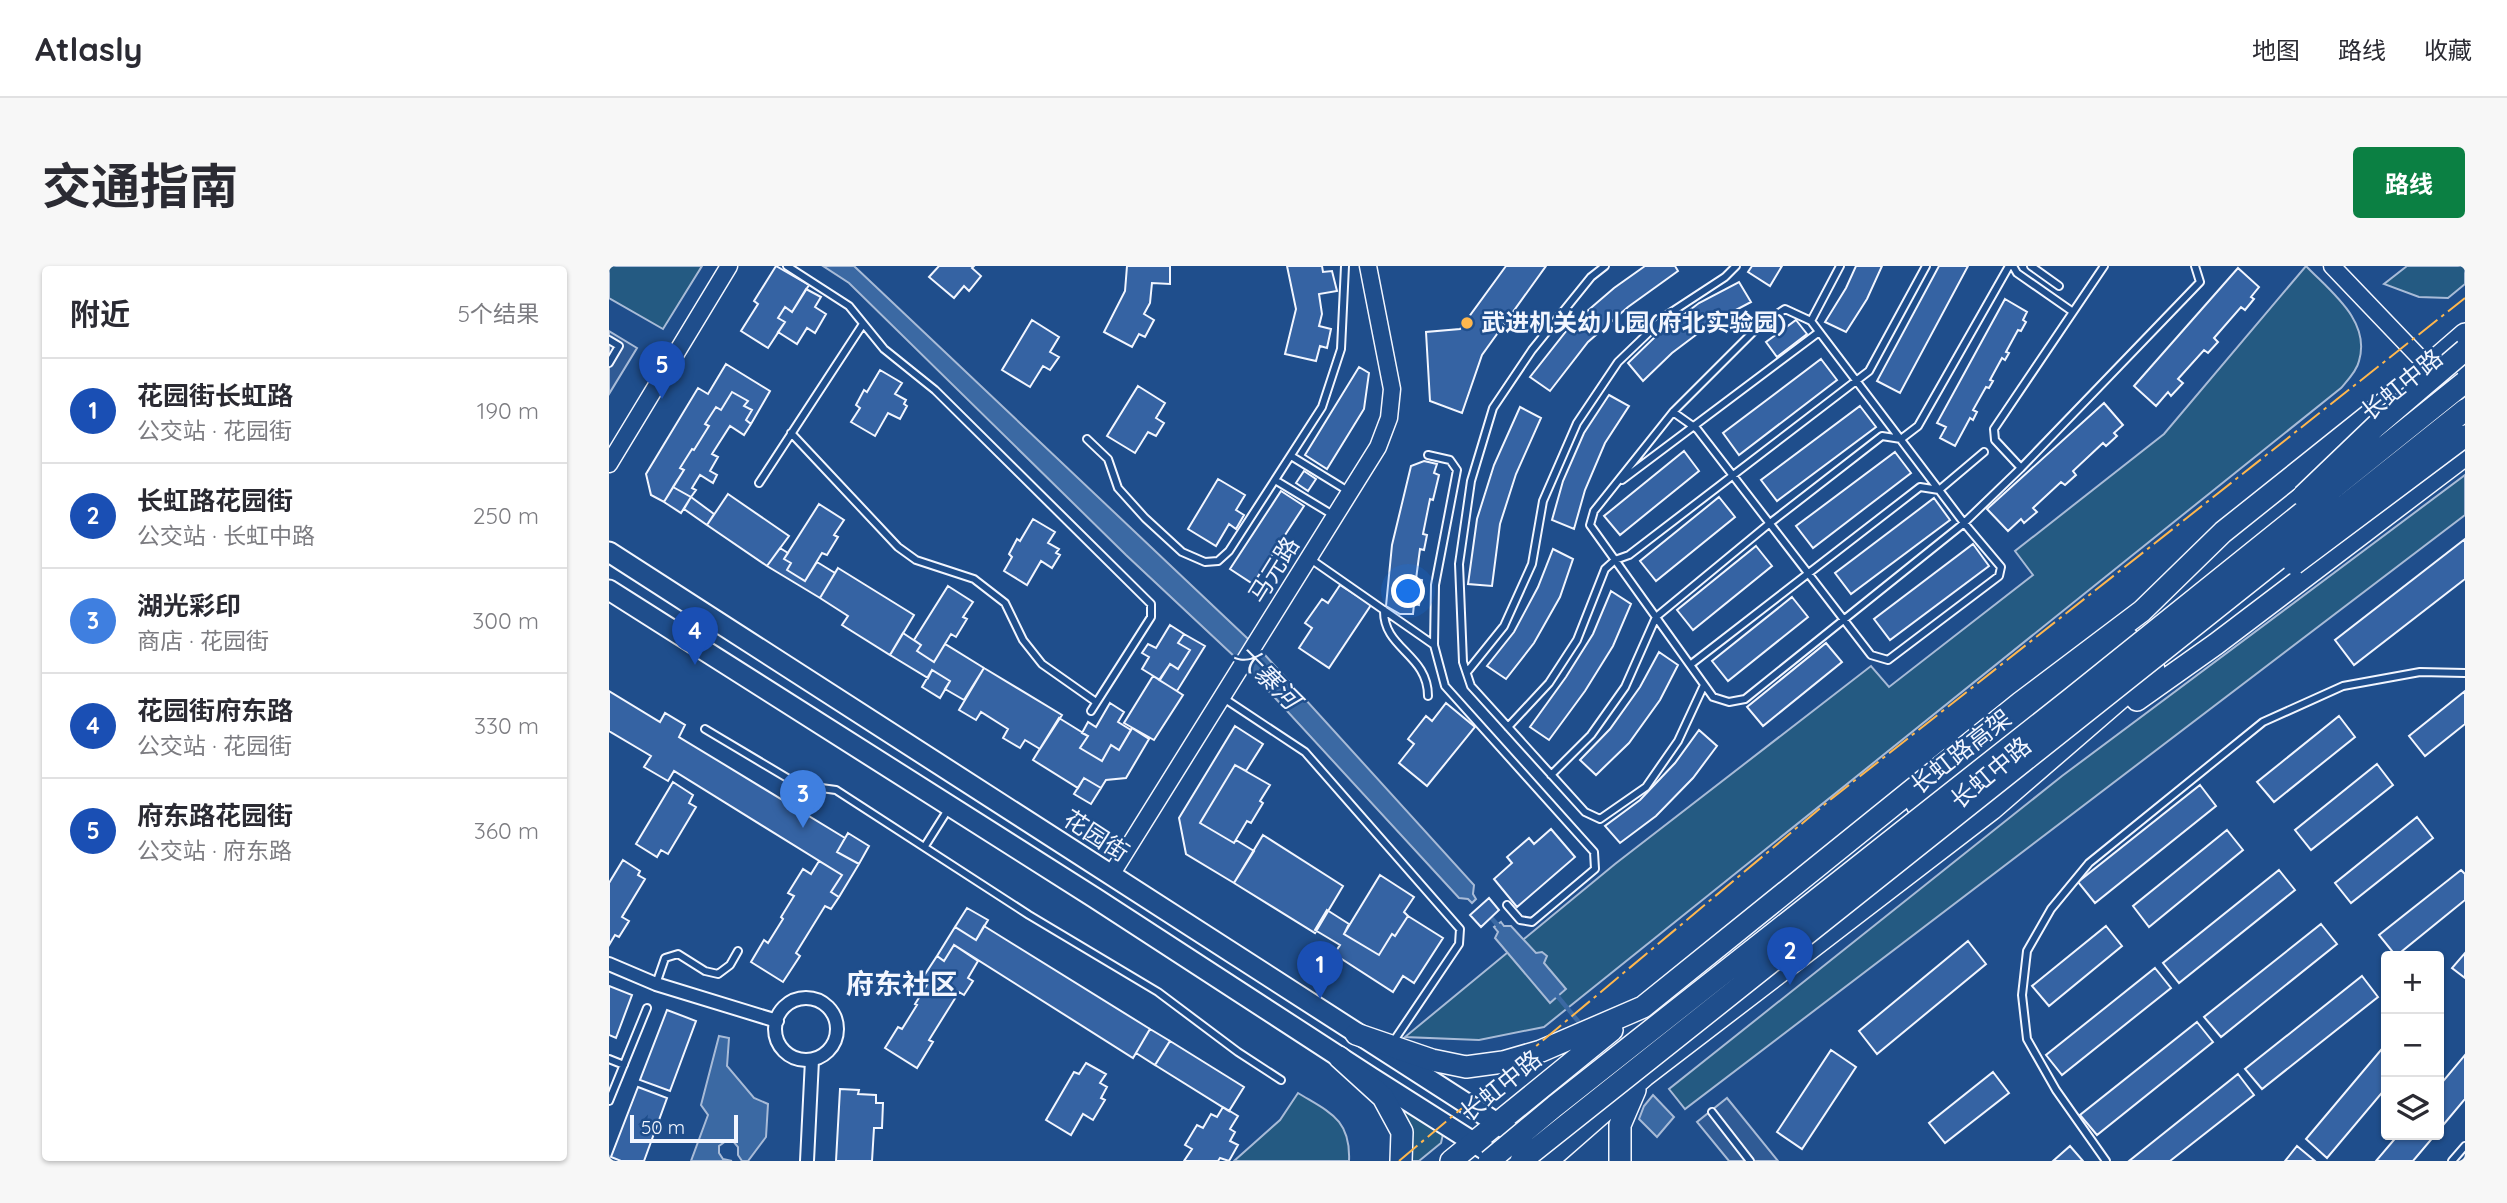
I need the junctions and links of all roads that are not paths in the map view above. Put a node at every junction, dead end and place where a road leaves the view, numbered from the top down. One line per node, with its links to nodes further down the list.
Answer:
1 (729, 266): 39 (street)
2 (787, 266): 17 (lane)
3 (1345, 266): 38 (lane)
4 (1368, 266): 46 (street, 马元路)
5 (1605, 266): 61 (lane)
6 (1736, 266): 61 (lane)
7 (1840, 266): 16 (lane)
8 (1926, 266): 25 (lane)
9 (2011, 266): 15 (lane); 34 (lane)
10 (2031, 266): 14 (lane)
11 (2104, 266): 15 (lane)
12 (2195, 266): 40 (lane)
13 (2332, 266): 23 (street)
14 (2059, 286)
15 (2073, 313): 40 (lane)
16 (1811, 321): 18 (lane); 28 (lane)
17 (863, 324): 31 (lane); 66 (lane)
18 (1819, 332): 25 (lane); 30 (lane)
19 (2465, 334): 23 (main road)
20 (609, 340): 22 (lane)
21 (2465, 350): 54 (main road, bridge)
22 (609, 363)
23 (2426, 366): 26 (street); 80 (main road)
24 (2465, 367): 26 (main road, 长虹中路)
25 (1856, 381): 34 (lane); 41 (lane)
26 (2455, 383): 27 (street); 54 (main road, 长虹路高架, bridge); 80 (main road, 长虹中路)
27 (2465, 408): 68 (main road, 长虹路高架, bridge)
28 (1673, 412): 30 (lane); 44 (lane)
29 (2465, 422): 71 (main road, 长虹中路)
30 (1694, 426): 41 (lane); 44 (lane)
31 (791, 433): 43 (lane); 66 (lane)
32 (2465, 436): 68 (main road, bridge)
33 (1087, 439): 42 (lane)
34 (1901, 439): 45 (lane); 48 (lane)
35 (1985, 452): 45 (lane)
36 (1428, 455): 59 (lane)
37 (2465, 455): 71 (main road)
38 (1291, 456): 42 (lane); 46 (lane)
39 (609, 464)
40 (2021, 468): 49 (lane)
41 (1733, 475): 48 (lane); 52 (lane)
42 (1275, 480): 47 (lane)
43 (759, 483)
44 (1613, 487): 52 (lane)
45 (1939, 490): 49 (lane); 53 (lane)
46 (1349, 492): 47 (street, 马元路)
47 (1334, 516): 51 (street, 马元路)
48 (1770, 523): 53 (lane); 57 (lane)
49 (1964, 523): 58 (lane); 58 (lane)
50 (609, 552): 75 (main road, 花园街)
51 (1309, 557): 56 (lane); 65 (street, 马元路)
52 (1615, 561): 57 (lane); 69 (lane)
53 (1808, 574): 58 (lane); 60 (lane)
54 (2214, 583): 101 (main road, 长虹路高架, bridge)
55 (609, 590): 73 (main road)
56 (1384, 610): 59 (lane); 64 (lane)
57 (1656, 617): 60 (lane); 72 (lane)
58 (1844, 620): 63 (lane)
59 (1434, 645): 76 (lane)
60 (1690, 665): 63 (lane)
61 (1467, 672): 69 (lane)
62 (2465, 673): 106 (lane)
63 (1704, 685): 72 (lane)
64 (1428, 696)
65 (1221, 697): 75 (street, 马元路); 85 (lane)
66 (1096, 702): 67 (lane)
67 (1091, 710)
68 (2087, 711): 103 (main road, 长虹路高架, bridge)
69 (1508, 727): 72 (lane)
70 (705, 729): 74 (lane)
71 (2038, 769): 91 (main road, 长虹中路)
72 (1551, 775)
73 (950, 806): 74 (lane); 86 (main road)
74 (925, 846): 90 (lane)
75 (1111, 875): 83 (main road, 花园街)
76 (1507, 905)
77 (739, 951): 79 (lane)
78 (609, 964): 79 (street)
79 (656, 984): 82 (street)
80 (1643, 1007): 84 (main road, 长虹中路)
81 (647, 1009): 89 (lane)
82 (776, 1021): 88 (street); 88 (street)
83 (1356, 1034): 85 (main road)
84 (1579, 1045): 85 (main road); 94 (main road, 长虹中路)
85 (1388, 1050): 94 (main road)
86 (1339, 1057): 95 (main road); 99 (main road)
87 (609, 1059): 89 (lane)
88 (812, 1060): 98 (street)
89 (624, 1065): 92 (lane)
90 (1281, 1080)
91 (1629, 1095): 97 (main road); 104 (main road)
92 (609, 1101)
93 (1712, 1112): 105 (lane)
94 (1497, 1123): 95 (main road, 长虹中路); 97 (main road)
95 (1473, 1142): 100 (main road, 长虹中路); 102 (main road)
96 (2465, 1146): 107 (lane)
97 (1551, 1160)
98 (807, 1161)
99 (1401, 1161)
100 (1451, 1161)
101 (1489, 1161)
102 (1503, 1161)
103 (1521, 1161)
104 (1620, 1161)
105 (1749, 1161)
106 (2106, 1161)
107 (2452, 1161)

